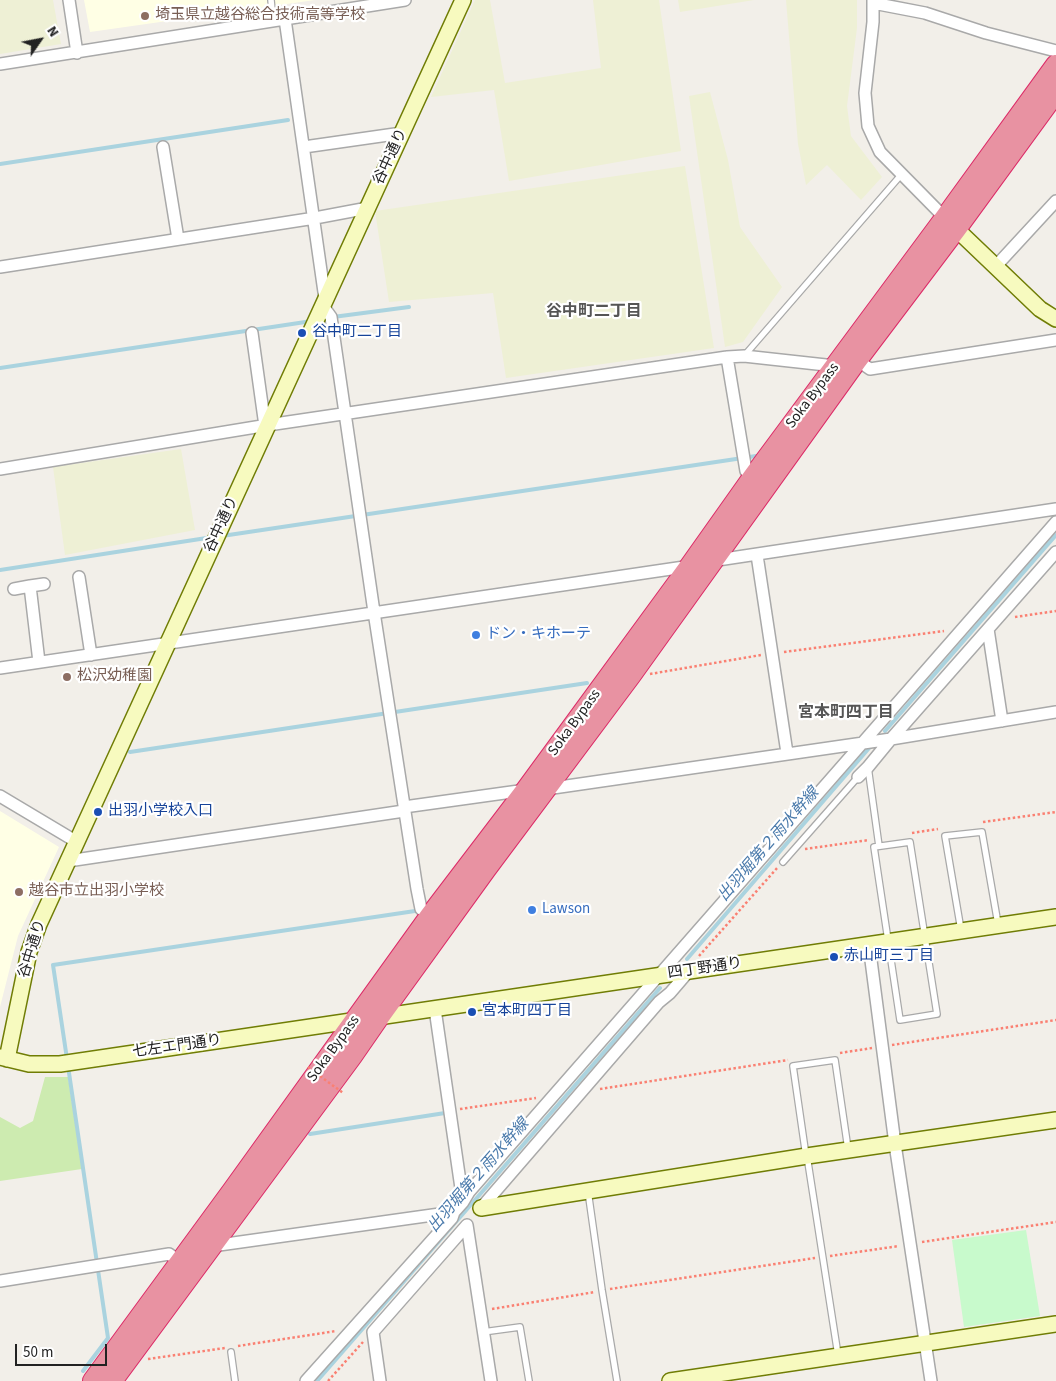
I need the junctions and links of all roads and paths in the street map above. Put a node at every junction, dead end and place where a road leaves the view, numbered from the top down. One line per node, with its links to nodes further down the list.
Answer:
1 (69, 0): 9 (street)
2 (271, 0): 7 (lane)
3 (405, 0): 6 (street)
4 (463, 0): 13 (street, 谷中通り)
5 (873, 2): 8 (street); 16 (street)
6 (285, 19): 7 (street); 15 (street)
7 (273, 21): 9 (street)
8 (1056, 51)
9 (77, 53): 10 (street)
10 (0, 64)
11 (1056, 65): 20 (highway, Soka Bypass)
12 (1052, 105): 20 (highway, Soka Bypass)
13 (402, 133): 15 (street); 18 (street, 谷中通り)
14 (163, 147): 21 (street)
15 (304, 147): 19 (street)
16 (901, 175): 20 (street); 28 (lane)
17 (1056, 202): 22 (street)
18 (368, 208): 19 (street); 24 (street, 谷中通り)
19 (315, 218): 21 (street); 24 (street)
20 (950, 223): 22 (street); 30 (highway, Soka Bypass); 31 (highway, Soka Bypass)
21 (178, 240): 23 (street)
22 (996, 266): 25 (street)
23 (0, 267)
24 (324, 303): 32 (street); 33 (street, 谷中通り)
25 (1056, 319)
26 (252, 333): 33 (street)
27 (1056, 340): 30 (street)
28 (744, 356): 29 (street); 31 (street)
29 (727, 357): 32 (street); 35 (street)
30 (857, 360): 40 (highway, Soka Bypass)
31 (835, 366): 35 (highway, Soka Bypass)
32 (344, 414): 33 (street); 47 (street)
33 (267, 425): 34 (street); 51 (street, 谷中通り)
34 (0, 469)
35 (754, 477): 41 (highway, Soka Bypass)
36 (1056, 509): 39 (street)
37 (1056, 522): 49 (street)
38 (1056, 552): 48 (street)
39 (757, 555): 40 (street); 52 (street)
40 (714, 560): 41 (street); 64 (highway, Soka Bypass)
41 (690, 566): 47 (street); 65 (highway, Soka Bypass)
42 (79, 577): 53 (street)
43 (44, 584): 44 (street)
44 (30, 586): 45 (street); 54 (street)
45 (14, 589)
46 (1056, 611): 48 (path)
47 (374, 612): 51 (street); 67 (street)
48 (996, 620): 50 (street)
49 (963, 629): 52 (path); 60 (street)
50 (988, 629): 58 (street); 59 (street)
51 (168, 643): 53 (street); 73 (street, 谷中通り)
52 (772, 653): 56 (path); 61 (street)
53 (91, 655): 54 (street)
54 (39, 662): 55 (street)
55 (0, 668)
56 (649, 674)
57 (1056, 712): 58 (street)
58 (1002, 721): 59 (street)
59 (892, 739): 60 (street); 62 (street)
60 (863, 742): 61 (street); 86 (street)
61 (788, 753): 64 (street)
62 (868, 767): 63 (street); 72 (lane)
63 (858, 777): 75 (lane)
64 (546, 789): 88 (highway, Soka Bypass)
65 (526, 790): 67 (street); 78 (highway, Soka Bypass)
66 (0, 796): 73 (street)
67 (404, 809): 76 (street); 78 (street)
68 (1056, 812): 69 (path)
69 (982, 823)
70 (943, 829): 71 (path)
71 (904, 835)
72 (878, 838): 74 (lane); 75 (path)
73 (77, 842): 76 (street, 谷中通り)
74 (879, 846): 82 (lane); 83 (lane)
75 (793, 851): 77 (lane)
76 (68, 861): 90 (street, 谷中通り)
77 (783, 862): 85 (path)
78 (430, 916): 89 (highway, Soka Bypass)
79 (1056, 917): 80 (street, 四丁野通り)
80 (998, 926): 81 (street, 四丁野通り); 81 (lane)
81 (961, 931): 82 (street, 四丁野通り)
82 (925, 936): 83 (street, 四丁野通り); 83 (lane)
83 (889, 942): 84 (street, 四丁野通り)
84 (868, 945): 85 (street, 四丁野通り); 96 (street)
85 (686, 972): 86 (street, 四丁野通り); 101 (street)
86 (659, 976): 87 (street, 四丁野通り); 93 (street)
87 (435, 1009): 88 (street, 四丁野通り); 94 (street)
88 (379, 1017): 89 (street, 四丁野通り); 105 (highway, Soka Bypass)
89 (355, 1020): 90 (street, 七左エ門通り); 107 (highway, Soka Bypass)
90 (2, 1059)
91 (308, 1067): 92 (path, bridge)
92 (343, 1093)
93 (553, 1096): 94 (path); 100 (street)
94 (449, 1110): 100 (street)
95 (1056, 1120): 96 (street)
96 (895, 1144): 97 (street); 104 (street)
97 (848, 1151): 98 (street); 98 (lane)
98 (807, 1157): 99 (street); 106 (lane)
99 (588, 1191): 101 (street); 109 (lane)
100 (463, 1202): 102 (street)
101 (481, 1208)
102 (454, 1212): 105 (street); 112 (street)
103 (1056, 1222): 104 (path)
104 (911, 1244): 106 (path); 115 (street)
105 (212, 1246): 121 (highway, Soka Bypass)
106 (823, 1257): 109 (path); 117 (lane)
107 (180, 1262): 108 (street); 120 (highway, Soka Bypass)
108 (0, 1281)
109 (602, 1290): 110 (path); 128 (lane)
110 (480, 1311): 113 (street); 114 (street)
111 (1056, 1324): 115 (street)
112 (352, 1328): 118 (path); 123 (street)
113 (373, 1332): 124 (path); 125 (street)
114 (484, 1332): 126 (street); 127 (lane)
115 (925, 1343): 117 (street); 129 (street)
116 (231, 1352): 122 (lane)
117 (838, 1356): 119 (street)
118 (145, 1359)
119 (677, 1380)
120 (93, 1381)
121 (112, 1381)
122 (235, 1381)
123 (306, 1381)
124 (328, 1381)
125 (380, 1381)
126 (491, 1381)
127 (529, 1381)
128 (617, 1381)
129 (931, 1381)

